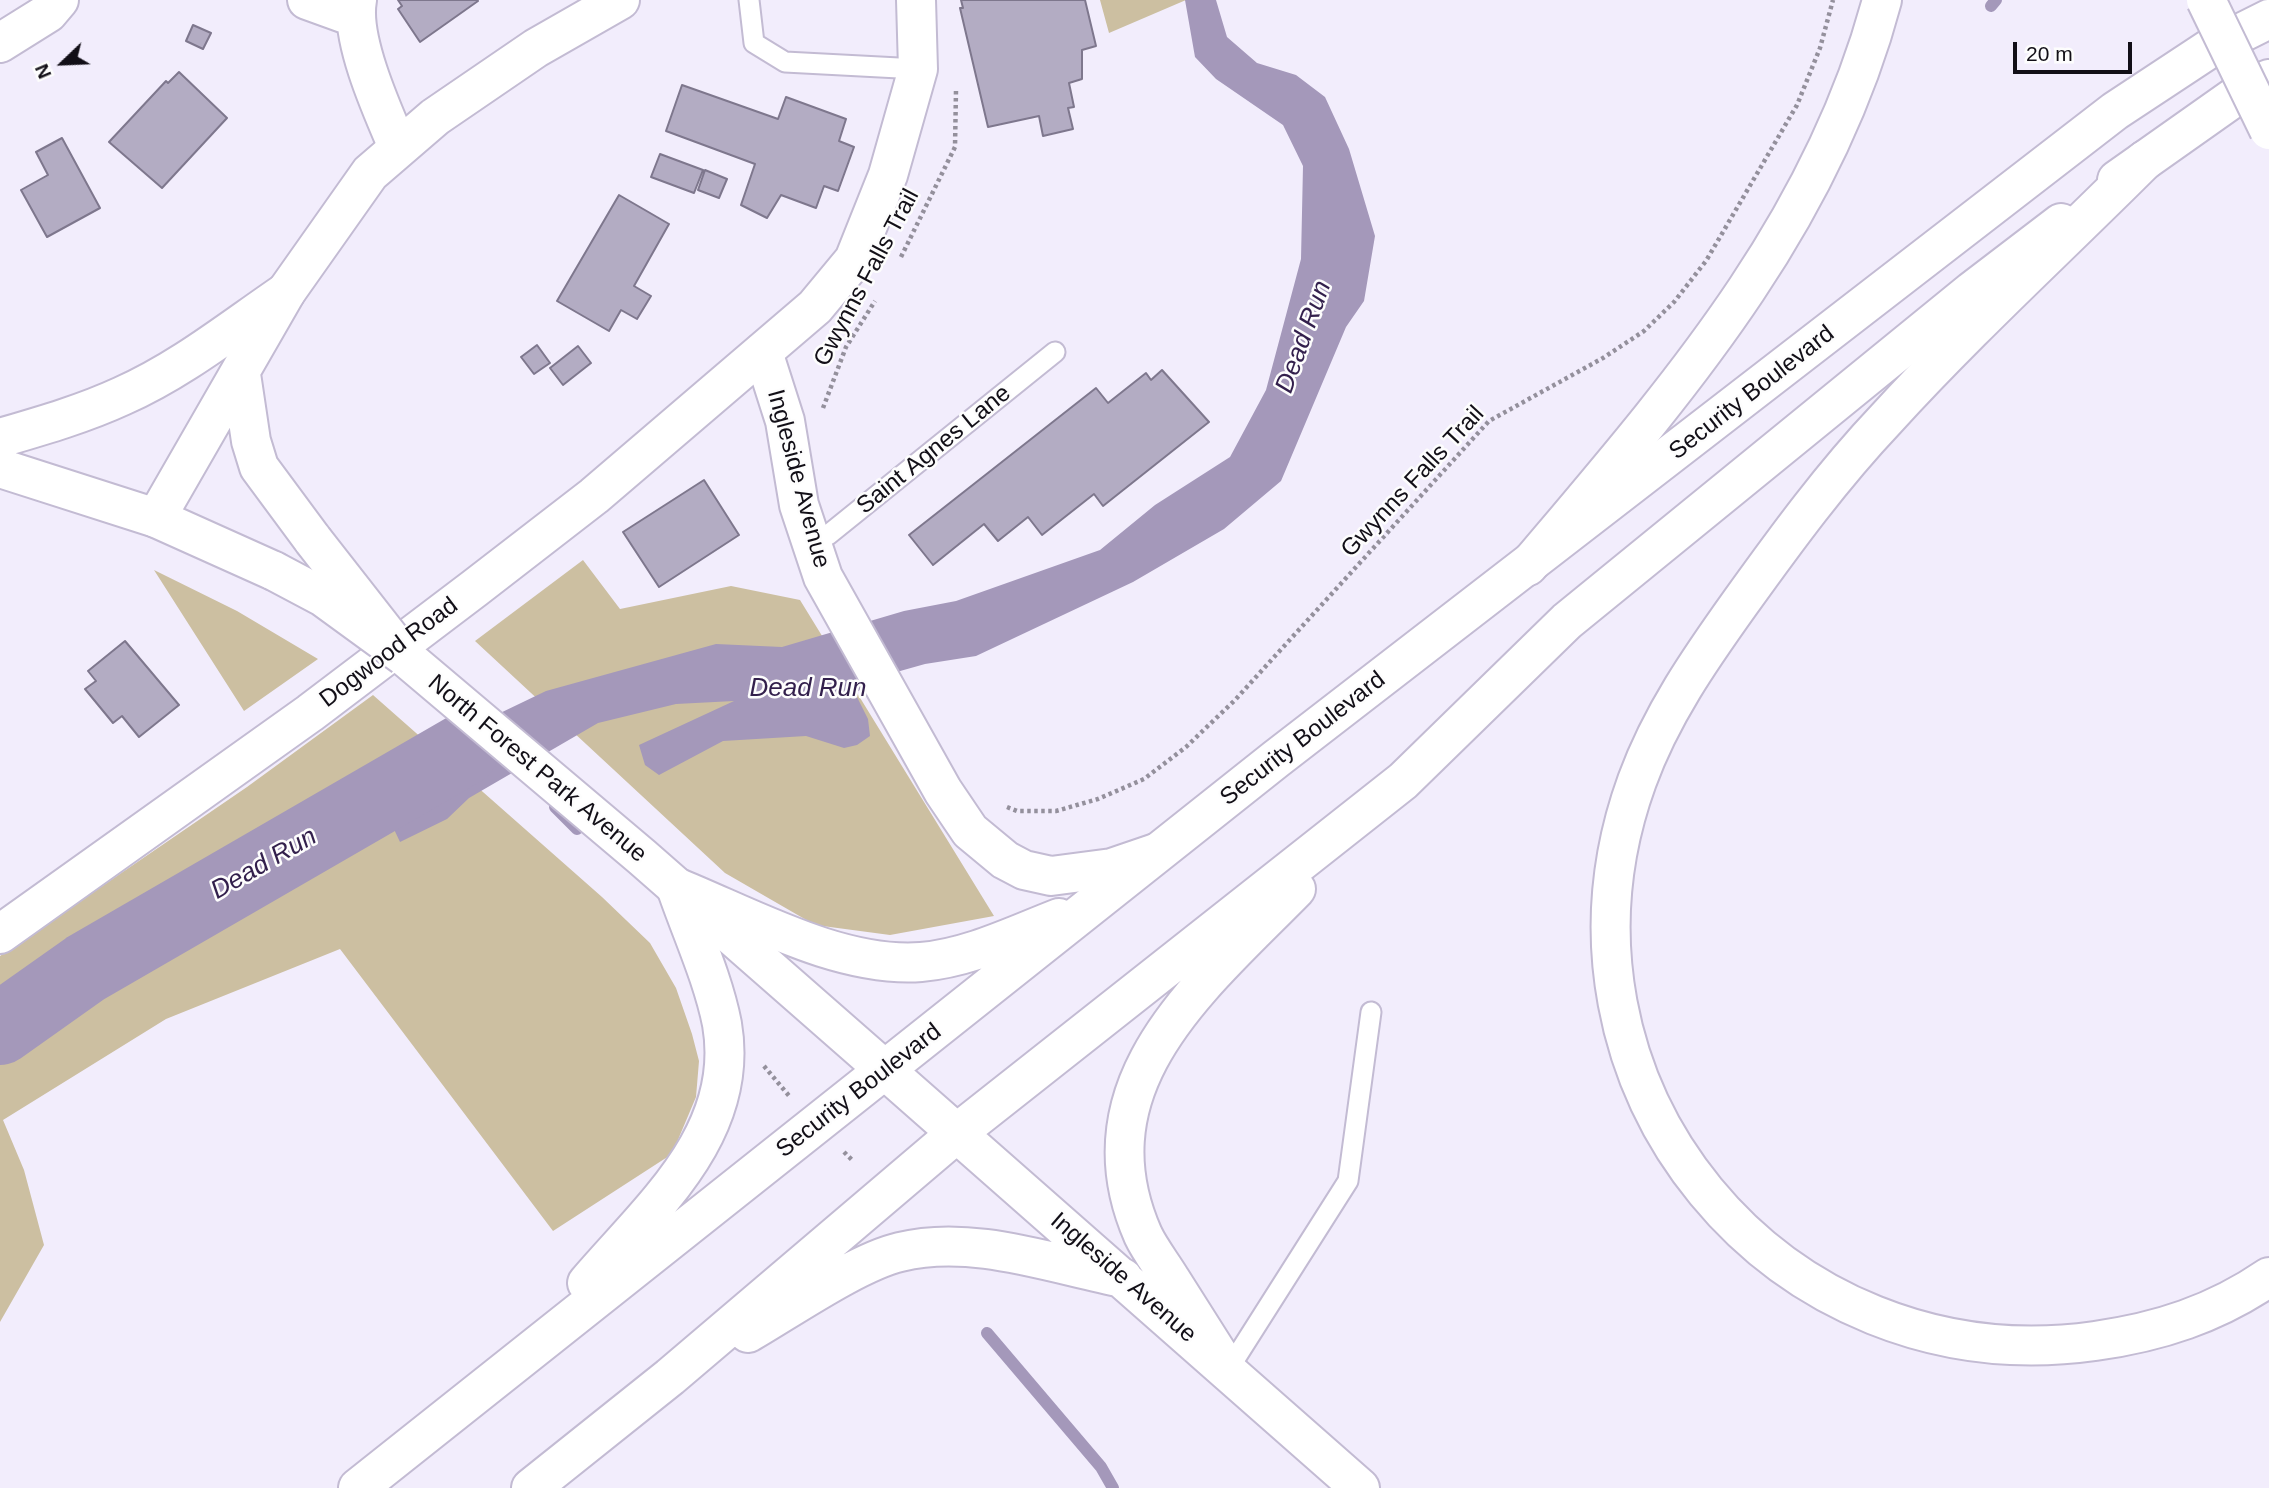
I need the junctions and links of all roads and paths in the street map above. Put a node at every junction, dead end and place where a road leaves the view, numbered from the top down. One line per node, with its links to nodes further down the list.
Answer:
1 (59, 0): 11 (main road)
2 (307, 0): 9 (main road)
3 (620, 0): 16 (main road)
4 (749, 0): 12 (lane)
5 (916, 0): 12 (main road, Dogwood Road)
6 (1833, 0): 32 (path, Gwynns Falls Trail)
7 (1882, 0): 29 (main road)
8 (2206, 0): 15 (main road, bridge)
9 (355, 8): 16 (main road)
10 (2269, 19): 29 (main road, Security Boulevard)
11 (0, 43)
12 (918, 69): 21 (main road, Dogwood Road)
13 (2269, 79): 17 (main road)
14 (956, 88): 18 (path, Gwynns Falls Trail)
15 (2269, 130)
16 (398, 148): 19 (main road)
17 (2145, 160): 31 (main road); 42 (main road)
18 (898, 261)
19 (286, 292): 23 (main road); 25 (main road)
20 (877, 297): 24 (path, Gwynns Falls Trail)
21 (763, 352): 28 (main road, Ingleside Avenue); 36 (main road, Dogwood Road)
22 (1055, 352): 28 (lane, Saint Agnes Lane)
23 (241, 374): 27 (main road); 30 (main road, bridge)
24 (820, 421)
25 (0, 438)
26 (0, 468): 27 (main road, North Forest Park Avenue)
27 (156, 518): 30 (main road, North Forest Park Avenue, bridge)
28 (818, 538): 33 (main road, Ingleside Avenue)
29 (1528, 566): 33 (main road, Security Boulevard)
30 (404, 656): 34 (main road, North Forest Park Avenue)
31 (1403, 781): 41 (main road); 45 (main road)
32 (997, 804)
33 (1161, 852): 35 (main road, Security Boulevard)
34 (676, 887): 35 (main road); 39 (main road, North Forest Park Avenue); 44 (main road)
35 (1095, 904): 39 (main road, Security Boulevard)
36 (0, 934)
37 (1371, 1012): 45 (lane)
38 (760, 1061): 40 (path)
39 (885, 1070): 41 (main road, Ingleside Avenue); 44 (main road, Security Boulevard)
40 (795, 1103)
41 (957, 1133): 43 (main road, Ingleside Avenue); 46 (main road)
42 (2269, 1277)
43 (1123, 1278): 45 (main road, Ingleside Avenue); 46 (main road)
44 (533, 1347): 47 (main road, Security Boulevard)
45 (1228, 1370): 49 (main road, Ingleside Avenue)
46 (670, 1377): 48 (main road)
47 (358, 1488)
48 (531, 1488)
49 (1360, 1488)

